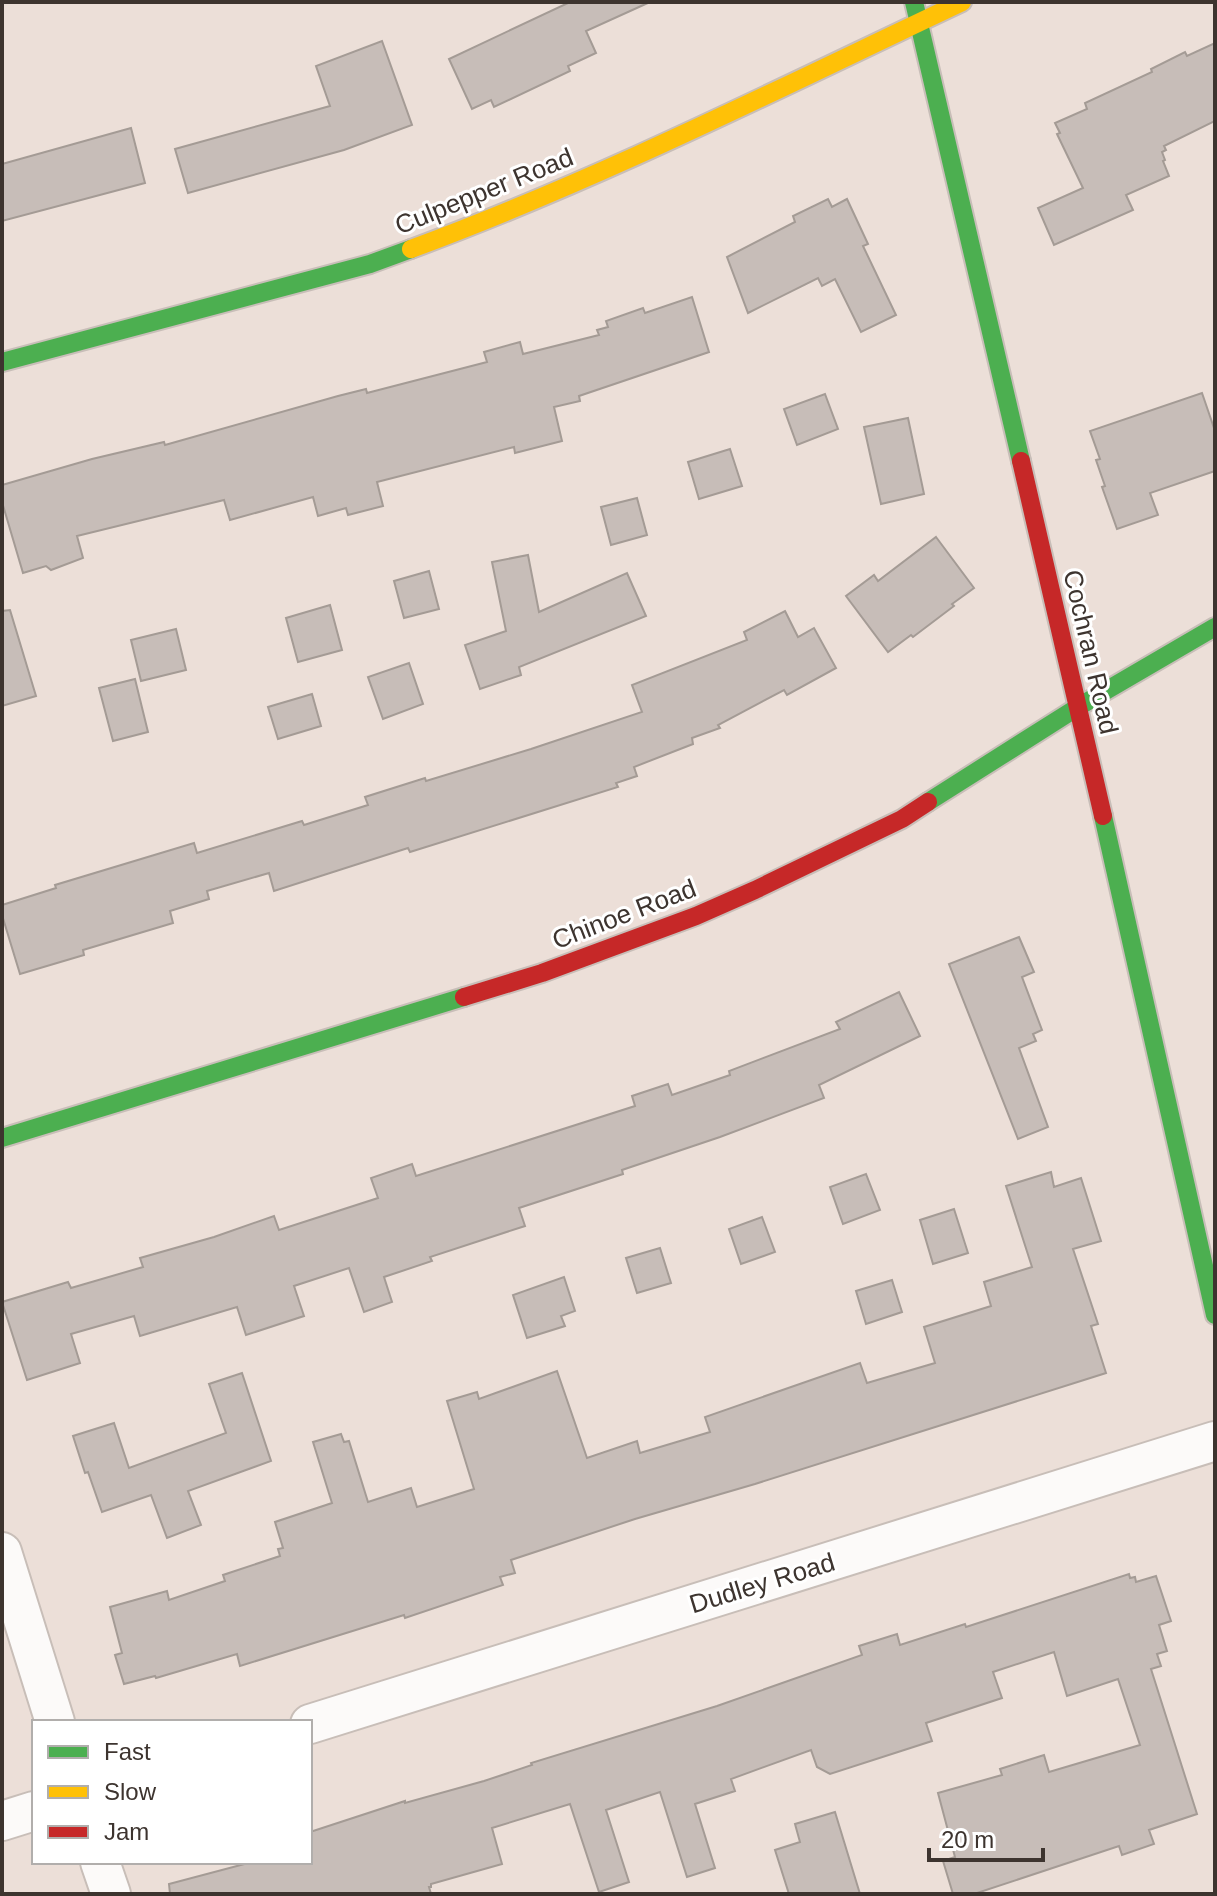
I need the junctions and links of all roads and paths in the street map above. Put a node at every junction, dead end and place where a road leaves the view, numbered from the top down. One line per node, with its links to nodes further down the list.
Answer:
1 (914, 2): 3 (street, Cochran Road)
2 (962, 2): 3 (street, Culpepper Road)
3 (919, 22): 4 (street, Culpepper Road); 6 (street, Cochran Road)
4 (2, 362)
5 (1215, 627): 6 (street, Chinoe Road)
6 (1078, 707): 7 (street, Chinoe Road); 8 (street, Cochran Road)
7 (2, 1138)
8 (1215, 1315)
9 (1215, 1441): 12 (street, Dudley Road)
10 (2, 1552): 11 (street)
11 (54, 1720)
12 (312, 1723)
13 (32, 1812): 14 (street)
14 (2, 1821)
15 (101, 1864): 16 (street)
16 (111, 1894)

